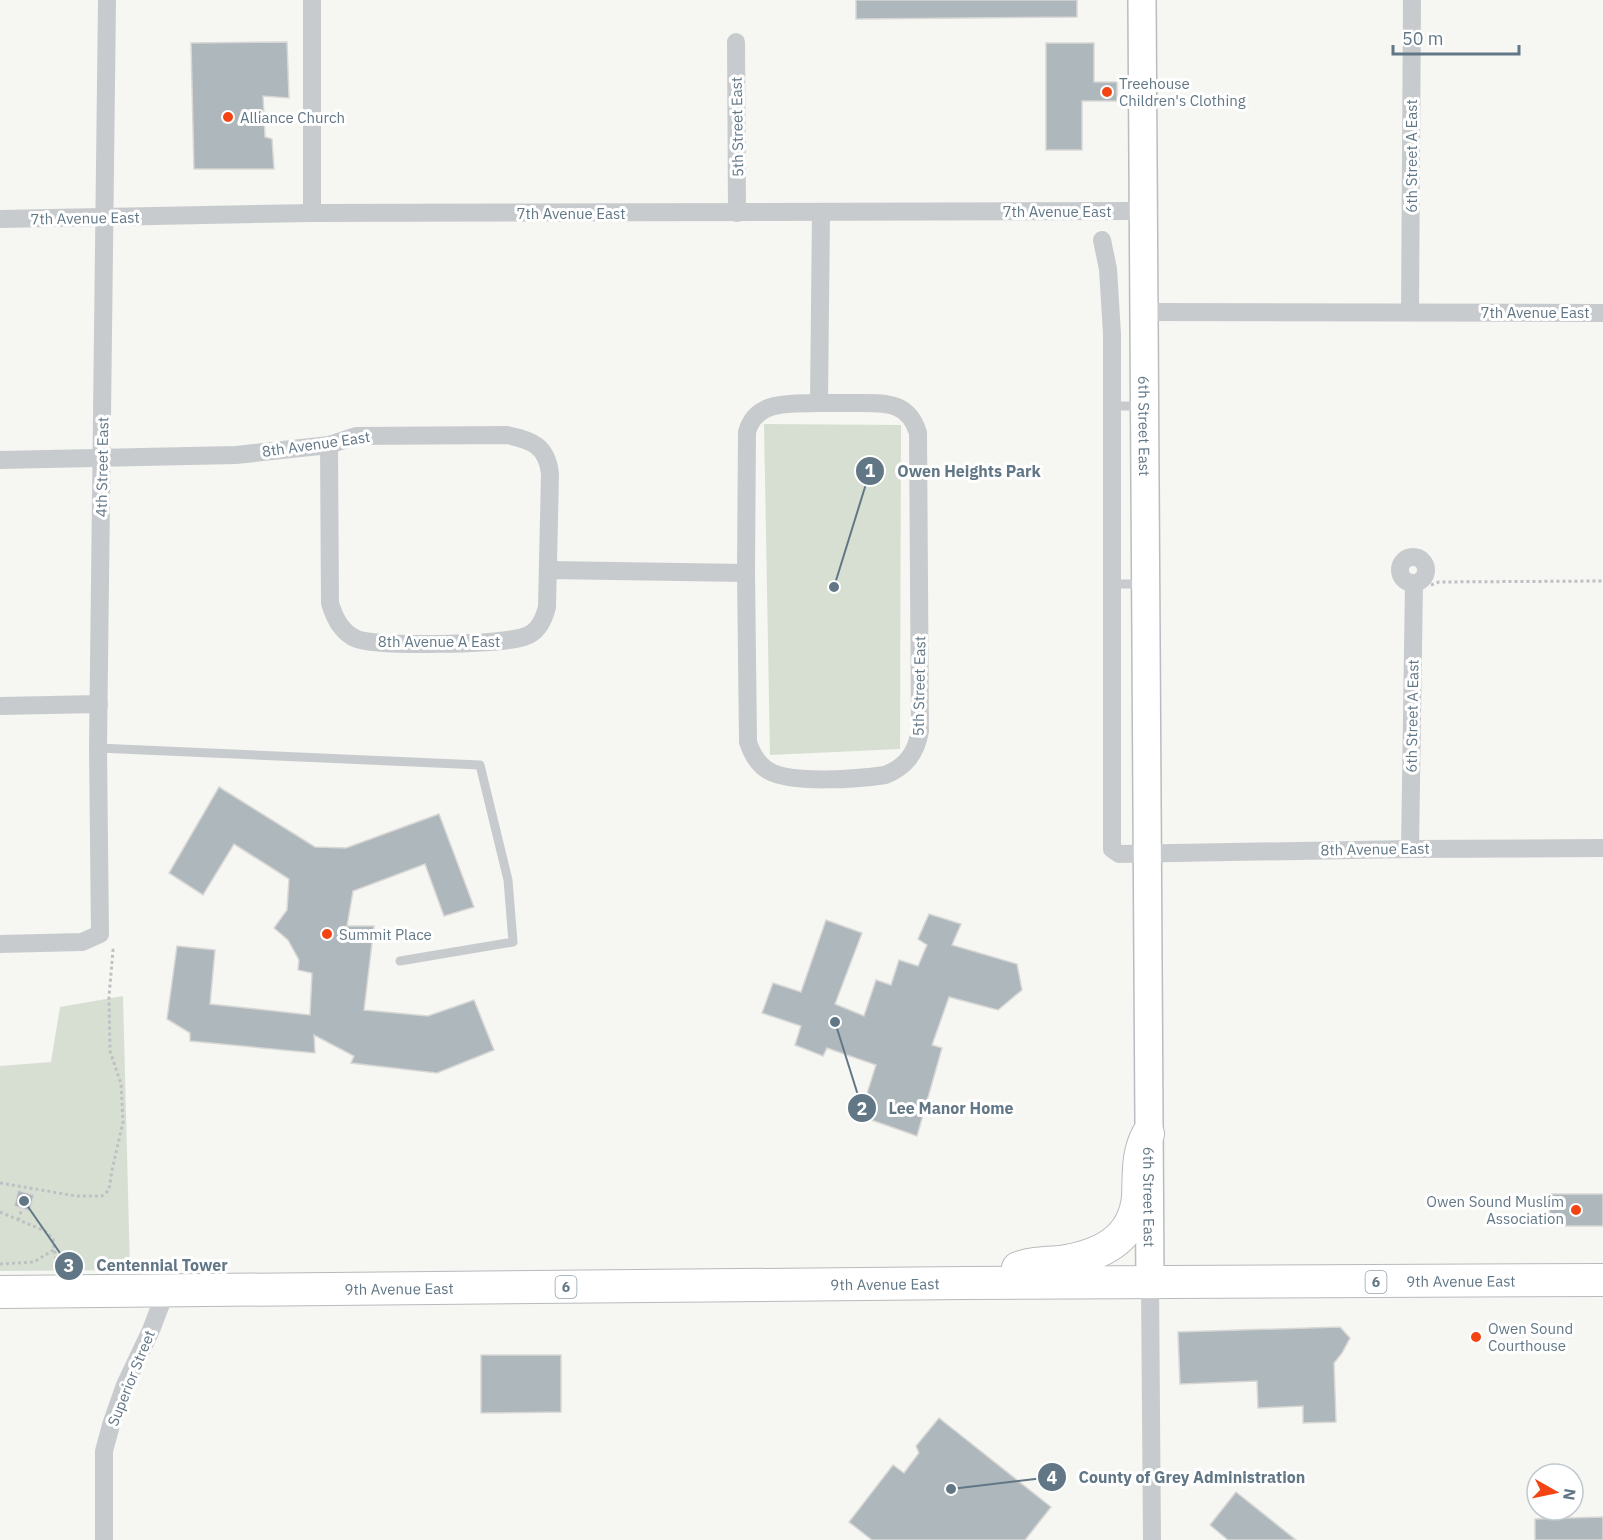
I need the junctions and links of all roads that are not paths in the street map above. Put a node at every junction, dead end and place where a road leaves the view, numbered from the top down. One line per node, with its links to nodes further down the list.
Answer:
1 (107, 0): 10 (street, 4th Street East)
2 (312, 0): 7 (street)
3 (1142, 0): 6 (main road, 6th Street East)
4 (1412, 0): 14 (street, 6th Street A East)
5 (736, 42): 8 (street, 5th Street East)
6 (1142, 211): 9 (street, 7th Avenue East); 13 (main road, 6th Street East)
7 (312, 213): 8 (street, 7th Avenue East); 10 (street, 7th Avenue East)
8 (737, 213): 9 (street, 7th Avenue East)
9 (821, 213): 16 (street)
10 (106, 218): 11 (street, 7th Avenue East); 20 (street, 4th Street East)
11 (0, 219)
12 (1102, 240): 17 (street, 6th Street East)
13 (1142, 312): 14 (street, 7th Avenue East); 18 (main road, 6th Street East)
14 (1410, 312): 15 (street, 7th Avenue East)
15 (1603, 313)
16 (819, 403): 23 (street, 5th Street East); 23 (street, 5th Street East)
17 (1112, 406): 18 (lane); 24 (street, 6th Street East)
18 (1143, 406): 25 (main road, 6th Street East)
19 (329, 445): 20 (street, 8th Avenue East); 22 (street, 8th Avenue East); 22 (street, 8th Avenue A East)
20 (102, 458): 21 (street, 8th Avenue East); 27 (street, 4th Street East)
21 (0, 460)
22 (548, 570): 23 (street)
23 (746, 573)
24 (1112, 584): 25 (lane); 32 (street, 6th Street East)
25 (1144, 584): 32 (main road, 6th Street East)
26 (1419, 585): 31 (street, 6th Street A East)
27 (99, 704): 28 (street); 29 (street, 4th Street East)
28 (0, 706)
29 (98, 748): 33 (street, 4th Street East); 34 (lane)
30 (1603, 848): 31 (street, 8th Avenue East)
31 (1410, 849): 32 (street, 8th Avenue East)
32 (1146, 854): 35 (main road, 6th Street East)
33 (0, 944)
34 (400, 961)
35 (1148, 1134): 37 (highway); 38 (main road, 6th Street East)
36 (1603, 1281): 38 (highway, 9th Avenue East / 6)
37 (966, 1283): 38 (highway, 9th Avenue East / 6); 39 (highway, 9th Avenue East / 6)
38 (1150, 1284): 42 (street, 6th Street East)
39 (166, 1291): 40 (highway, 6); 41 (street, Superior Street)
40 (0, 1292)
41 (104, 1540)
42 (1152, 1540)

